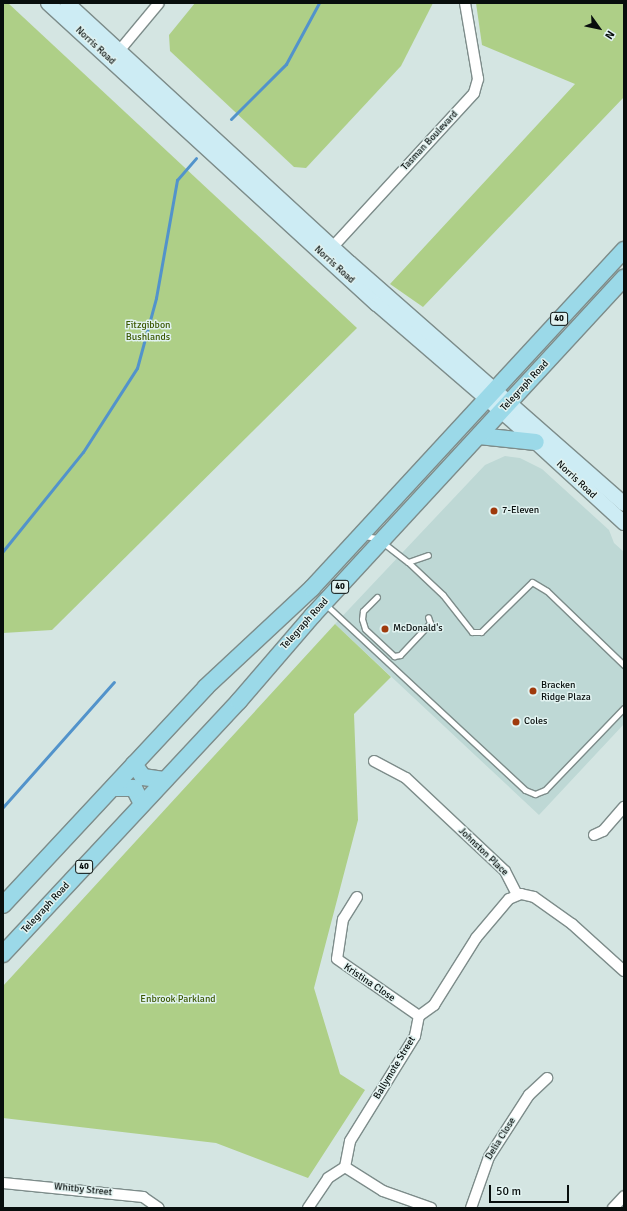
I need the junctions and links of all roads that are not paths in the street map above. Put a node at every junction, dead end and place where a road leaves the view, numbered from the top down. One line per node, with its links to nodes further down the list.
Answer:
1 (48, 3): 7 (main road, Norris Road)
2 (67, 3): 5 (main road, Norris Road)
3 (159, 3): 5 (street)
4 (464, 3): 7 (street, Tasman Boulevard)
5 (119, 51): 7 (main road, Norris Road)
6 (624, 250): 9 (main road, Telegraph Road / 40)
7 (328, 251): 9 (main road, Norris Road)
8 (624, 278): 10 (main road, Telegraph Road / 40)
9 (490, 393): 10 (main road, Norris Road); 15 (main road, Telegraph Road / 40)
10 (506, 406): 11 (main road, Telegraph Road / 40); 12 (main road, Norris Road); 13 (main road, Norris Road)
11 (479, 436): 12 (main road); 16 (main road, Telegraph Road / 40)
12 (536, 442): 14 (main road, Norris Road)
13 (624, 504)
14 (624, 523)
15 (361, 536): 16 (lane); 25 (main road, Telegraph Road / 40)
16 (383, 542): 18 (lane); 20 (main road, Telegraph Road / 40)
17 (428, 555): 18 (lane)
18 (408, 562): 22 (lane)
19 (377, 597): 21 (lane)
20 (324, 603): 23 (lane); 26 (main road, Telegraph Road / 40)
21 (428, 617)
22 (624, 664)
23 (624, 708)
24 (374, 761): 31 (street, Johnston Place)
25 (134, 764): 26 (main road); 27 (main road, Telegraph Road / 40)
26 (164, 780): 28 (main road, Telegraph Road / 40)
27 (113, 788): 28 (main road); 33 (main road, Telegraph Road / 40)
28 (142, 804): 34 (main road, Telegraph Road / 40)
29 (624, 808): 30 (street)
30 (594, 834)
31 (516, 895): 35 (street); 36 (street)
32 (358, 897): 36 (street, Kristina Close)
33 (3, 905)
34 (3, 954)
35 (624, 971)
36 (419, 1016): 38 (street, Ballymote Street)
37 (547, 1078): 44 (street, Delia Close)
38 (345, 1167): 42 (street); 43 (street)
39 (3, 1183): 41 (street, Whitby Street)
40 (624, 1196): 45 (street)
41 (159, 1208)
42 (308, 1208)
43 (431, 1208)
44 (471, 1208)
45 (613, 1208)

